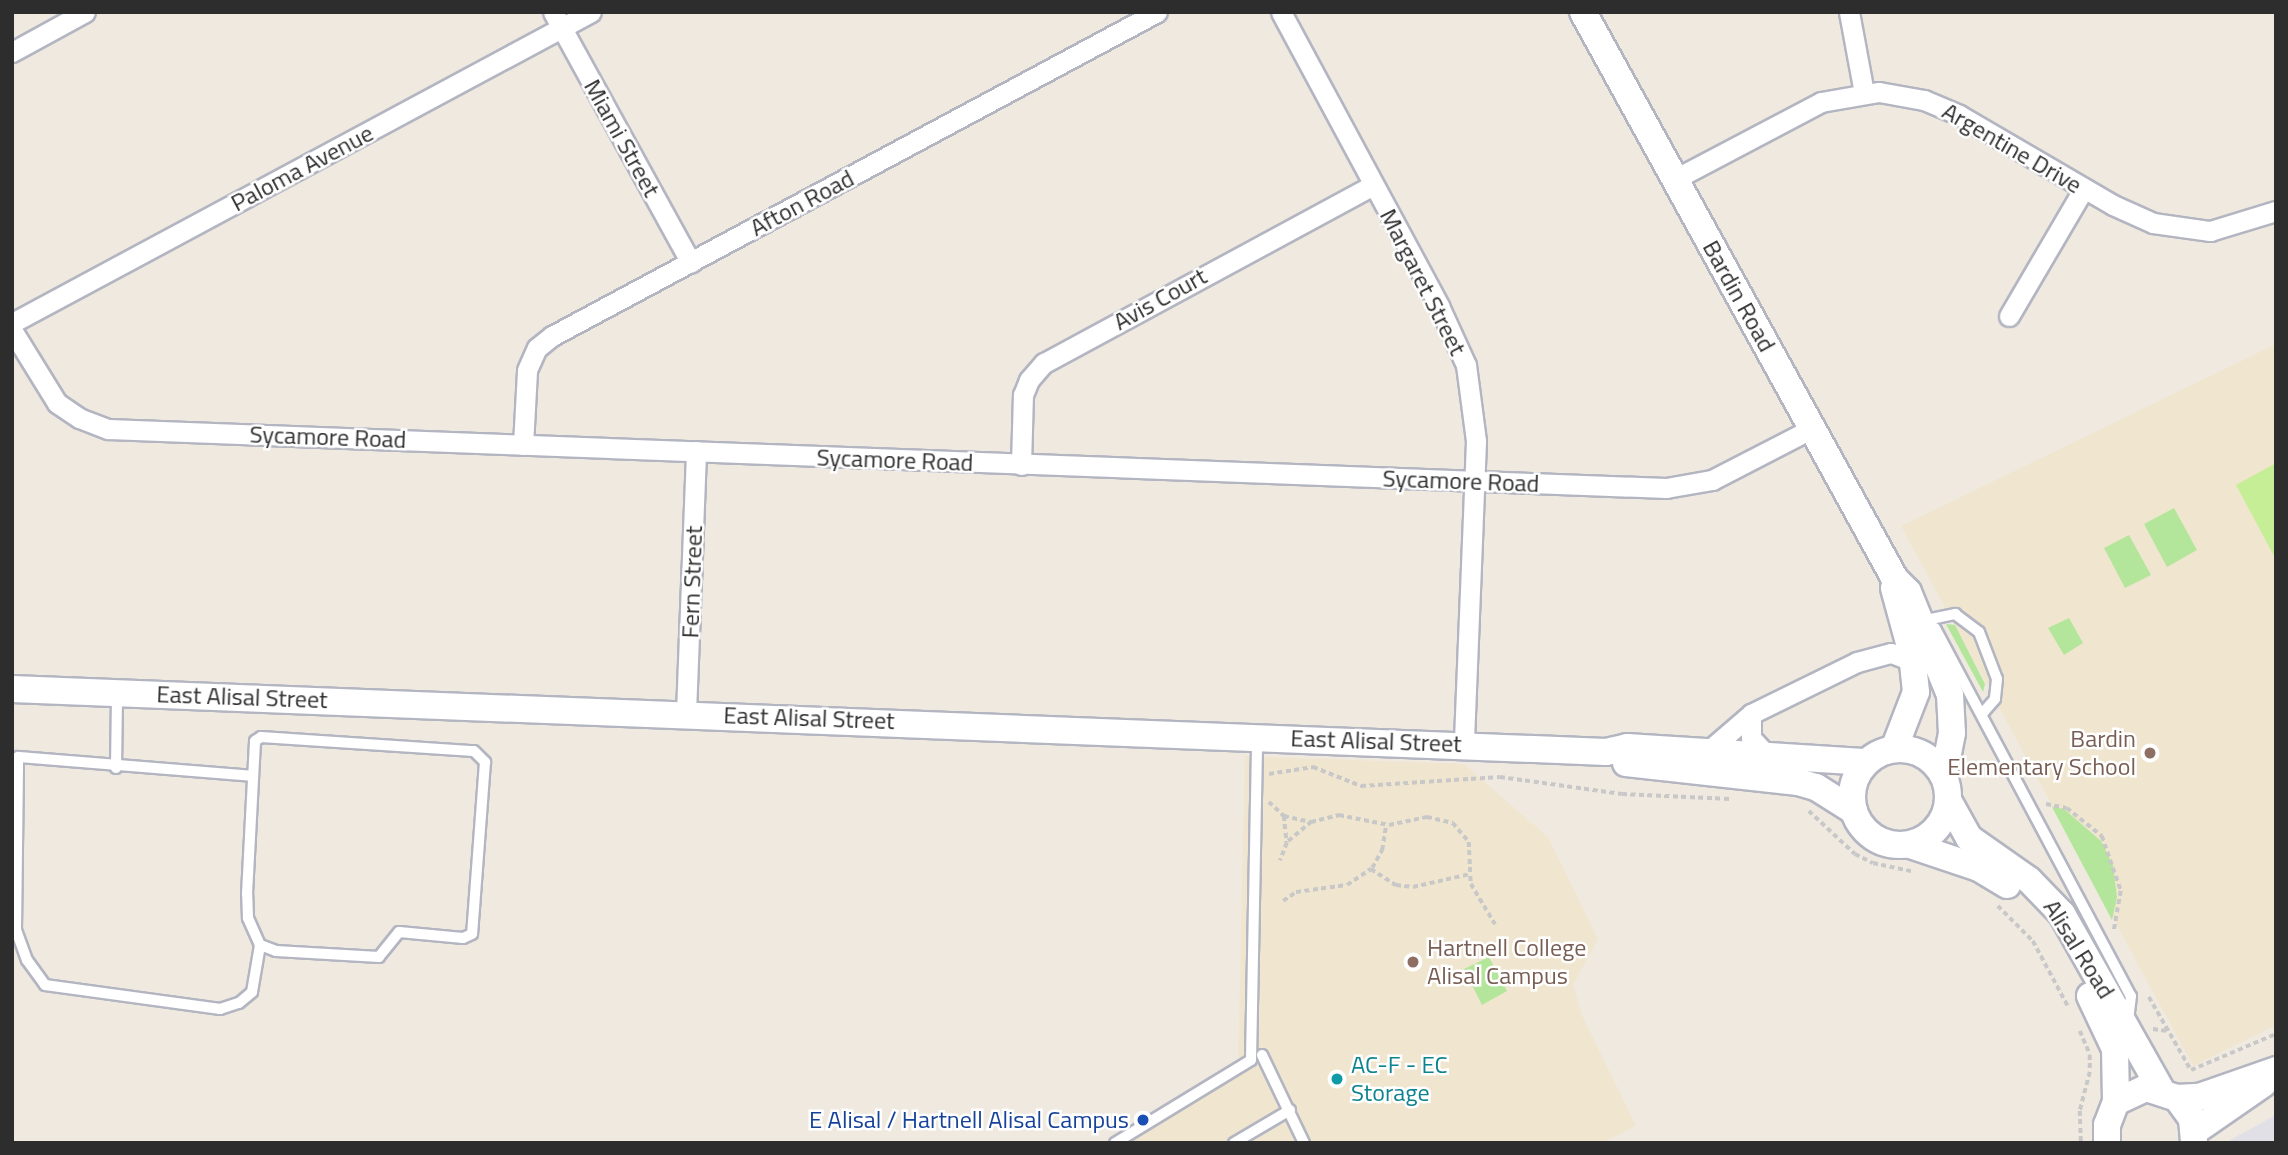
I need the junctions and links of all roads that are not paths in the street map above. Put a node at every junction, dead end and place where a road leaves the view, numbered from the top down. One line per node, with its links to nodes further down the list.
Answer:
1 (85, 12): 8 (street)
2 (591, 12): 7 (street, Paloma Avenue)
3 (1157, 12): 14 (street, Afton Road)
4 (1281, 12): 11 (street, Margaret Street)
5 (1583, 12): 10 (street, Bardin Road)
6 (1849, 12): 9 (street)
7 (557, 20): 14 (street, Miami Street); 16 (street, Paloma Avenue)
8 (12, 52)
9 (1864, 93): 10 (street, Argentine Drive); 12 (street, Argentine Drive)
10 (1675, 179): 18 (street, Bardin Road)
11 (1373, 185): 21 (street, Avis Court); 22 (street, Margaret Street)
12 (2084, 188): 13 (street, Argentine Drive); 15 (street)
13 (2276, 211)
14 (691, 263): 19 (street, Afton Road)
15 (2008, 316)
16 (12, 323)
17 (12, 330): 19 (street, Sycamore Road)
18 (1811, 429): 22 (street, Sycamore Road); 23 (street, Bardin Road)
19 (523, 445): 20 (street, Sycamore Road)
20 (696, 451): 21 (street, Sycamore Road); 28 (street, Fern Street)
21 (1021, 465): 22 (street, Sycamore Road)
22 (1475, 481): 32 (street, Margaret Street)
23 (1902, 588): 24 (lane); 25 (street, Bardin Road); 41 (street, Bardin Road)
24 (1931, 619): 29 (lane); 29 (lane)
25 (1914, 662): 30 (street); 33 (street, Bardin Road)
26 (12, 689): 27 (street, East Alisal Street)
27 (117, 692): 28 (street, East Alisal Street); 39 (lane)
28 (686, 713): 31 (street, East Alisal Street)
29 (1982, 713): 46 (lane)
30 (1751, 714): 35 (street); 37 (street)
31 (1257, 737): 32 (street, East Alisal Street); 53 (lane)
32 (1464, 744): 34 (street, East Alisal Street)
33 (1894, 749): 38 (street); 41 (street)
34 (1606, 752): 35 (street, East Alisal Street); 42 (street, East Alisal Street)
35 (1707, 752): 37 (street, East Alisal Street)
36 (15, 756): 39 (lane); 44 (lane)
37 (1769, 757): 38 (street, East Alisal Street)
38 (1864, 762): 42 (street)
39 (116, 768): 40 (lane)
40 (252, 776): 45 (lane); 45 (lane)
41 (1946, 787): 43 (street); 46 (street, Alisal Road)
42 (1854, 811): 43 (street)
43 (1910, 845): 50 (street, Alisal Road)
44 (14, 930): 45 (lane)
45 (260, 945)
46 (2127, 1026): 49 (street, Alisal Road)
47 (1262, 1055): 51 (lane)
48 (2274, 1071): 49 (street); 52 (street)
49 (2168, 1093): 50 (street); 52 (street, Alisal Road)
50 (2116, 1102): 56 (street, Alisal Road)
51 (1290, 1110): 54 (lane); 55 (lane)
52 (2194, 1137)
53 (1115, 1143)
54 (1234, 1143)
55 (1304, 1143)
56 (2107, 1143)

